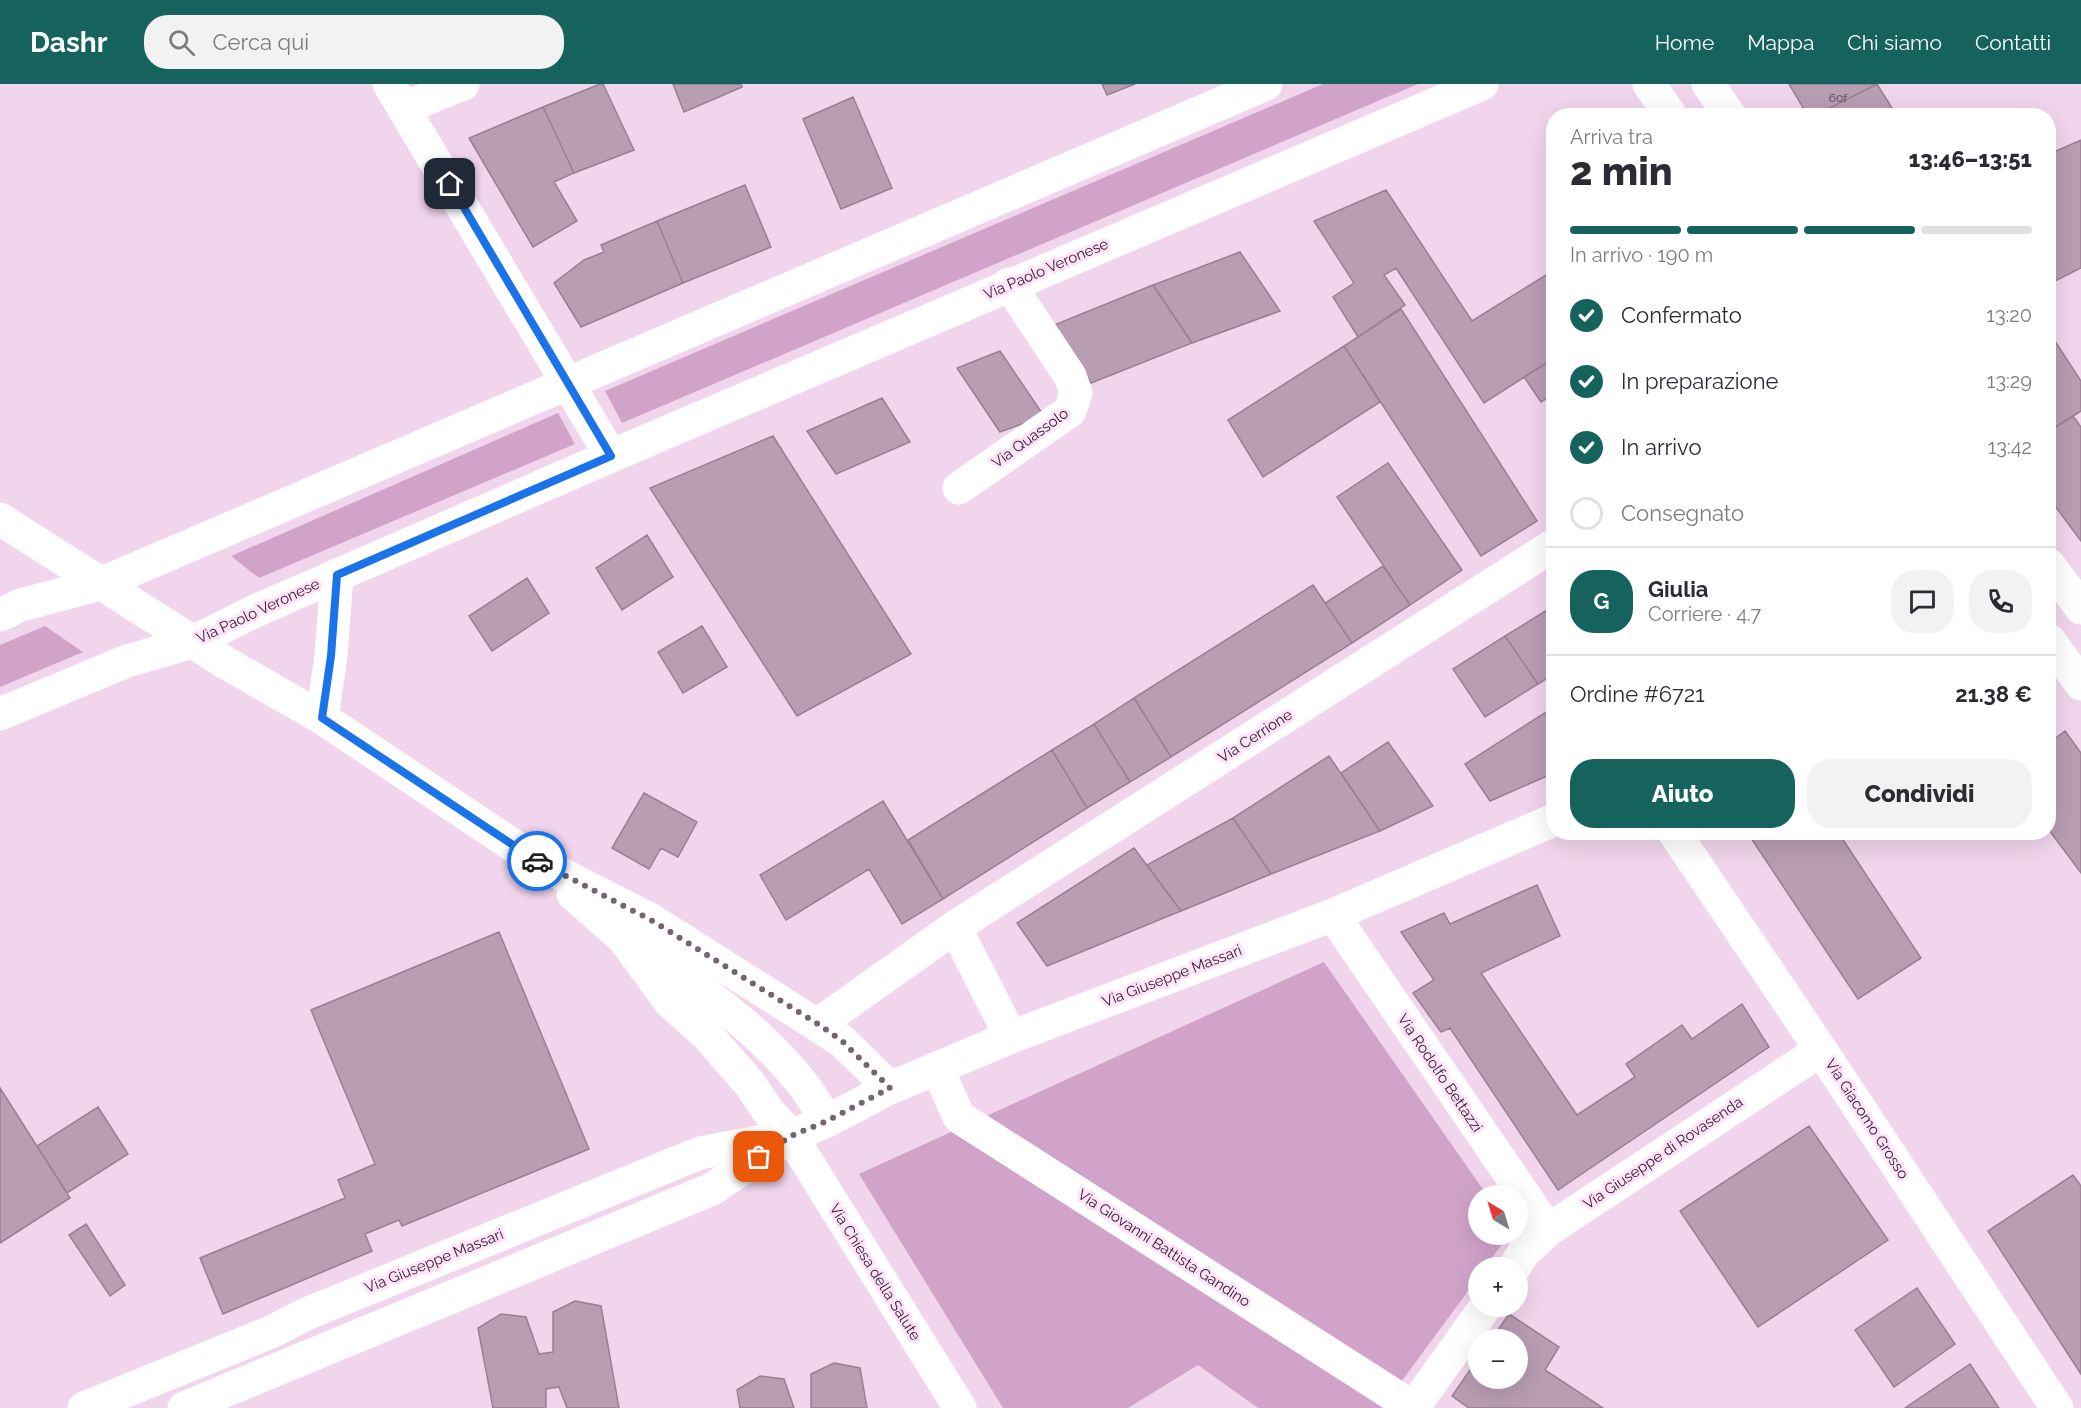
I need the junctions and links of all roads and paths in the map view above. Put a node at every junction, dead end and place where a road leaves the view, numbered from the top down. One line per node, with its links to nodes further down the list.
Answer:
1 (463, 84): 6 (street)
2 (1266, 84): 10 (street)
3 (1482, 84): 9 (street, Via Paolo Veronese)
4 (1649, 84): 7 (street)
5 (1708, 84): 8 (street)
6 (396, 96): 10 (street)
7 (1666, 108)
8 (1724, 108)
9 (1010, 285): 11 (street, Via Paolo Veronese); 12 (street, Via Quassolo)
10 (570, 384): 11 (street); 17 (street)
11 (611, 456): 15 (street, Via Paolo Veronese)
12 (959, 488)
13 (0, 519): 17 (street)
14 (1546, 550): 29 (street, Via Cerrione)
15 (337, 575): 20 (street, Via Paolo Veronese); 24 (street)
16 (2056, 577): 18 (street)
17 (100, 584): 19 (street); 20 (street)
18 (2071, 603)
19 (0, 615)
20 (193, 642): 23 (street, Via Paolo Veronese); 24 (street)
21 (2056, 650): 22 (street)
22 (2081, 684)
23 (0, 714)
24 (322, 718): 27 (street)
25 (1546, 823): 28 (street, Via Giuseppe Massari)
26 (1679, 840): 33 (street, Via Giacomo Grosso)
27 (538, 862): 30 (street); 31 (street)
28 (1333, 915): 32 (street, Via Giuseppe Massari); 38 (street, Via Rodolfo Bettazzi)
29 (955, 927): 31 (street, Via Cerrione); 32 (street)
30 (624, 939): 36 (street); 37 (street)
31 (818, 1024): 35 (street)
32 (1011, 1037): 34 (street, Via Giuseppe Massari)
33 (1821, 1050): 38 (street, Via Giuseppe di Rovasenda); 45 (street, Via Giacomo Grosso)
34 (936, 1068): 35 (street, Via Giuseppe Massari); 44 (street, Via Giovanni Battista Gandino)
35 (890, 1088): 36 (street, Via Giuseppe Massari)
36 (827, 1121): 37 (street, Via Giuseppe Massari)
37 (791, 1136): 41 (street, Via Giuseppe Massari); 42 (street, Via Giuseppe Massari); 43 (street, Via Chiesa della Salute)
38 (1548, 1230): 39 (street, Via Giuseppe di Rovasenda)
39 (1521, 1257)
40 (1478, 1317): 44 (street)
41 (84, 1408)
42 (184, 1408)
43 (960, 1408)
44 (1414, 1408)
45 (2057, 1408)

